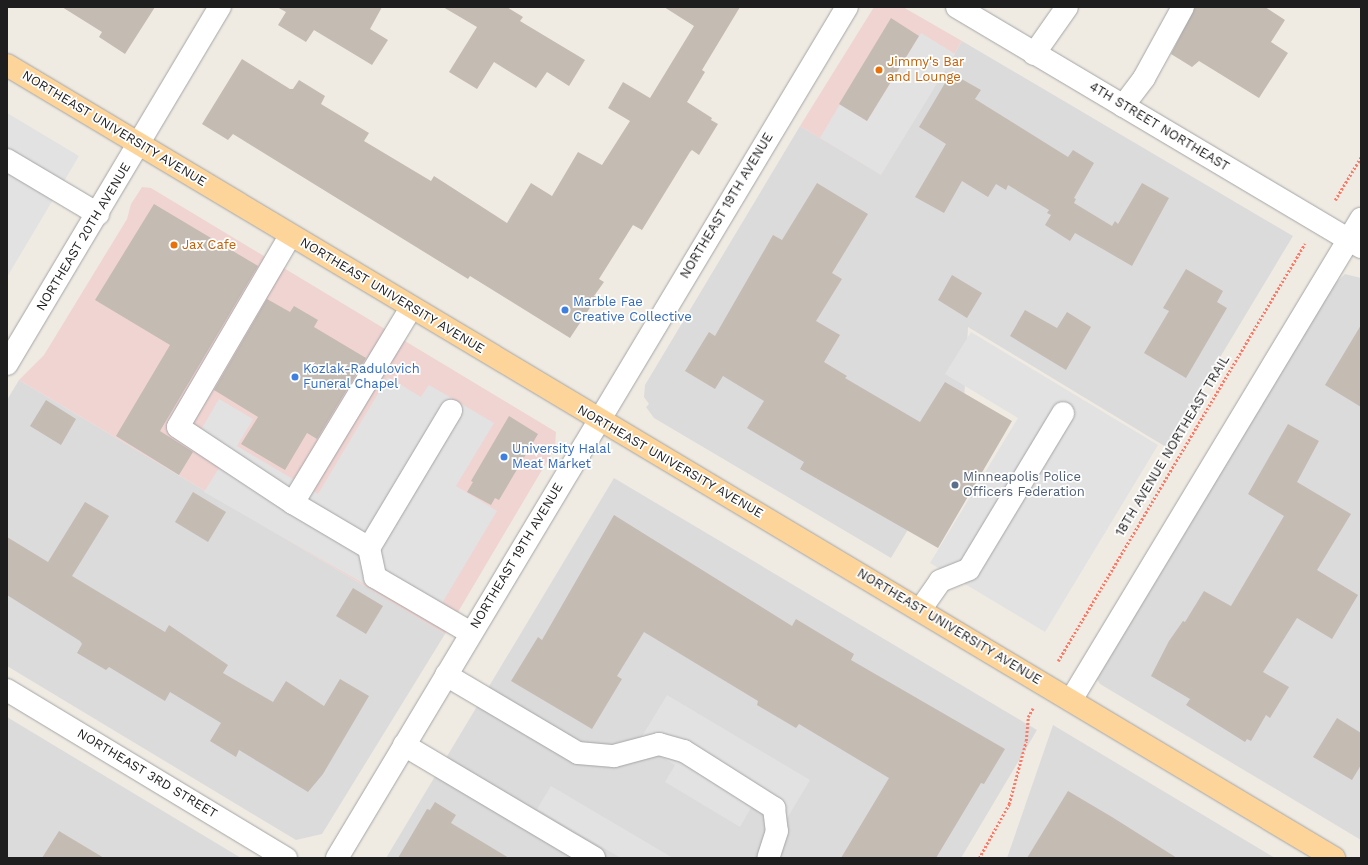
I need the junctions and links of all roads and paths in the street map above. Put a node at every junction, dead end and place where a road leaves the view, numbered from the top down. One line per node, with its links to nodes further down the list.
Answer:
1 (220, 7): 9 (street, NORTHEAST 20TH AVENUE)
2 (847, 7): 22 (street, NORTHEAST 19TH AVENUE)
3 (956, 7): 6 (street, 4TH STREET NORTHEAST)
4 (1067, 7): 6 (street)
5 (1183, 7): 8 (street)
6 (1034, 54): 8 (street, 4TH STREET NORTHEAST)
7 (7, 65): 9 (main road, NORTHEAST UNIVERSITY AVENUE)
8 (1122, 106): 16 (street, 4TH STREET NORTHEAST)
9 (140, 144): 13 (street, NORTHEAST 20TH AVENUE); 15 (main road, NORTHEAST UNIVERSITY AVENUE)
10 (1361, 157): 12 (path)
11 (7, 160): 13 (street)
12 (1339, 194)
13 (98, 214): 19 (street, NORTHEAST 20TH AVENUE)
14 (1361, 219): 16 (street)
15 (290, 236): 18 (main road, NORTHEAST UNIVERSITY AVENUE); 23 (street)
16 (1355, 244): 30 (street)
17 (1302, 248): 27 (path, 18TH AVENUE NORTHEAST TRAIL)
18 (411, 308): 22 (main road, NORTHEAST UNIVERSITY AVENUE); 23 (street)
19 (7, 364)
20 (451, 412): 24 (street)
21 (1063, 413): 25 (street)
22 (599, 419): 25 (main road, NORTHEAST UNIVERSITY AVENUE); 26 (street, NORTHEAST 19TH AVENUE)
23 (294, 503): 24 (street)
24 (369, 548): 26 (street)
25 (920, 610): 30 (main road, NORTHEAST UNIVERSITY AVENUE)
26 (471, 633): 28 (street, NORTHEAST 19TH AVENUE)
27 (1062, 654)
28 (446, 675): 32 (street, NORTHEAST 19TH AVENUE); 36 (street)
29 (7, 690): 33 (street, NORTHEAST 3RD STREET)
30 (1071, 700): 38 (main road, NORTHEAST UNIVERSITY AVENUE)
31 (1028, 717): 37 (path)
32 (404, 745): 34 (street, NORTHEAST 19TH AVENUE); 35 (street)
33 (286, 858)
34 (337, 858)
35 (594, 858)
36 (768, 858)
37 (979, 858)
38 (1334, 858)

